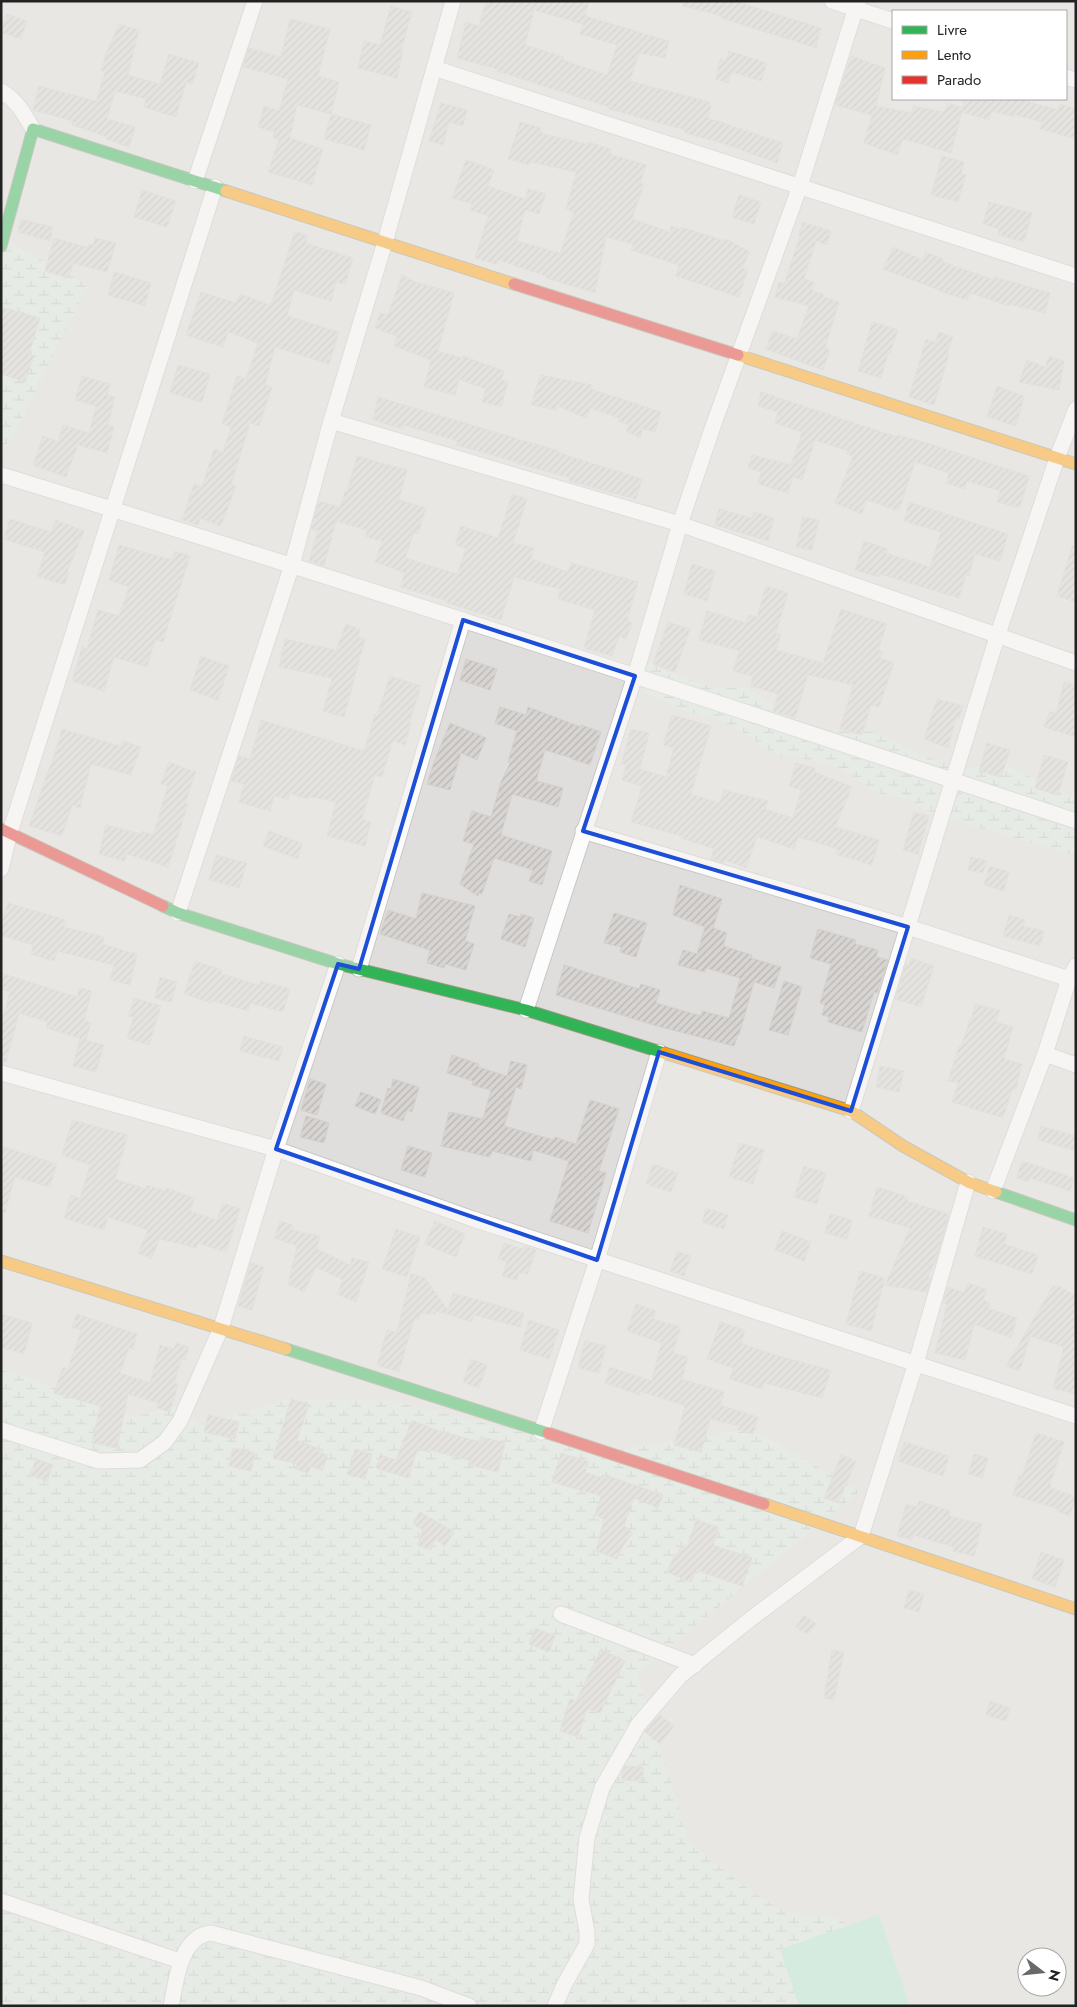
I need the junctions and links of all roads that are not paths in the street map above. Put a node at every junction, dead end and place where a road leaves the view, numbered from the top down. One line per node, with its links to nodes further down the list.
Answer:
1 (255, 1): 9 (street)
2 (453, 1): 6 (street)
3 (832, 1): 4 (street)
4 (857, 5): 5 (street); 10 (street)
5 (892, 21)
6 (434, 68): 10 (street); 12 (street)
7 (1, 91): 8 (street)
8 (33, 129): 9 (street); 13 (street)
9 (195, 181): 11 (street)
10 (800, 186): 14 (street); 15 (street)
11 (215, 187): 12 (street); 21 (street)
12 (385, 242): 15 (street); 17 (street)
13 (1, 246)
14 (1076, 276)
15 (738, 354): 18 (street); 22 (street)
16 (1076, 409): 18 (street)
17 (331, 422): 22 (street); 23 (street)
18 (1057, 458): 19 (street); 25 (street)
19 (1076, 464)
20 (1, 475): 21 (street)
21 (113, 509): 23 (street); 30 (street)
22 (680, 524): 25 (street); 27 (street)
23 (292, 565): 24 (street); 33 (street)
24 (464, 620): 27 (street); 36 (street)
25 (997, 637): 26 (street); 28 (street)
26 (1076, 663)
27 (635, 676): 28 (street); 31 (street)
28 (954, 781): 29 (street); 34 (street)
29 (1076, 822)
30 (6, 831): 32 (street); 33 (street)
31 (583, 831): 34 (street); 38 (street)
32 (1, 869)
33 (178, 913): 35 (street)
34 (908, 927): 37 (street); 43 (street)
35 (338, 964): 36 (street); 44 (street)
36 (359, 969): 38 (street)
37 (1072, 973): 40 (street)
38 (526, 1010): 39 (street)
39 (659, 1052): 43 (street); 48 (street)
40 (1045, 1054): 41 (street); 46 (street)
41 (1076, 1065)
42 (1, 1073): 44 (street)
43 (851, 1111): 45 (street)
44 (276, 1149): 48 (street); 50 (street)
45 (968, 1182): 46 (street); 51 (street)
46 (993, 1191): 47 (street)
47 (1076, 1220)
48 (597, 1260): 51 (street); 54 (street)
49 (1, 1261): 50 (street)
50 (221, 1328): 53 (street); 54 (street)
51 (916, 1363): 52 (street); 55 (street)
52 (1076, 1416)
53 (1, 1430)
54 (541, 1432): 55 (street)
55 (861, 1536): 56 (street); 58 (street)
56 (1076, 1609)
57 (561, 1614): 58 (street)
58 (695, 1665): 63 (street)
59 (1, 1901): 60 (street)
60 (180, 1961): 61 (street); 62 (street)
61 (170, 2006)
62 (469, 2006)
63 (555, 2006)

